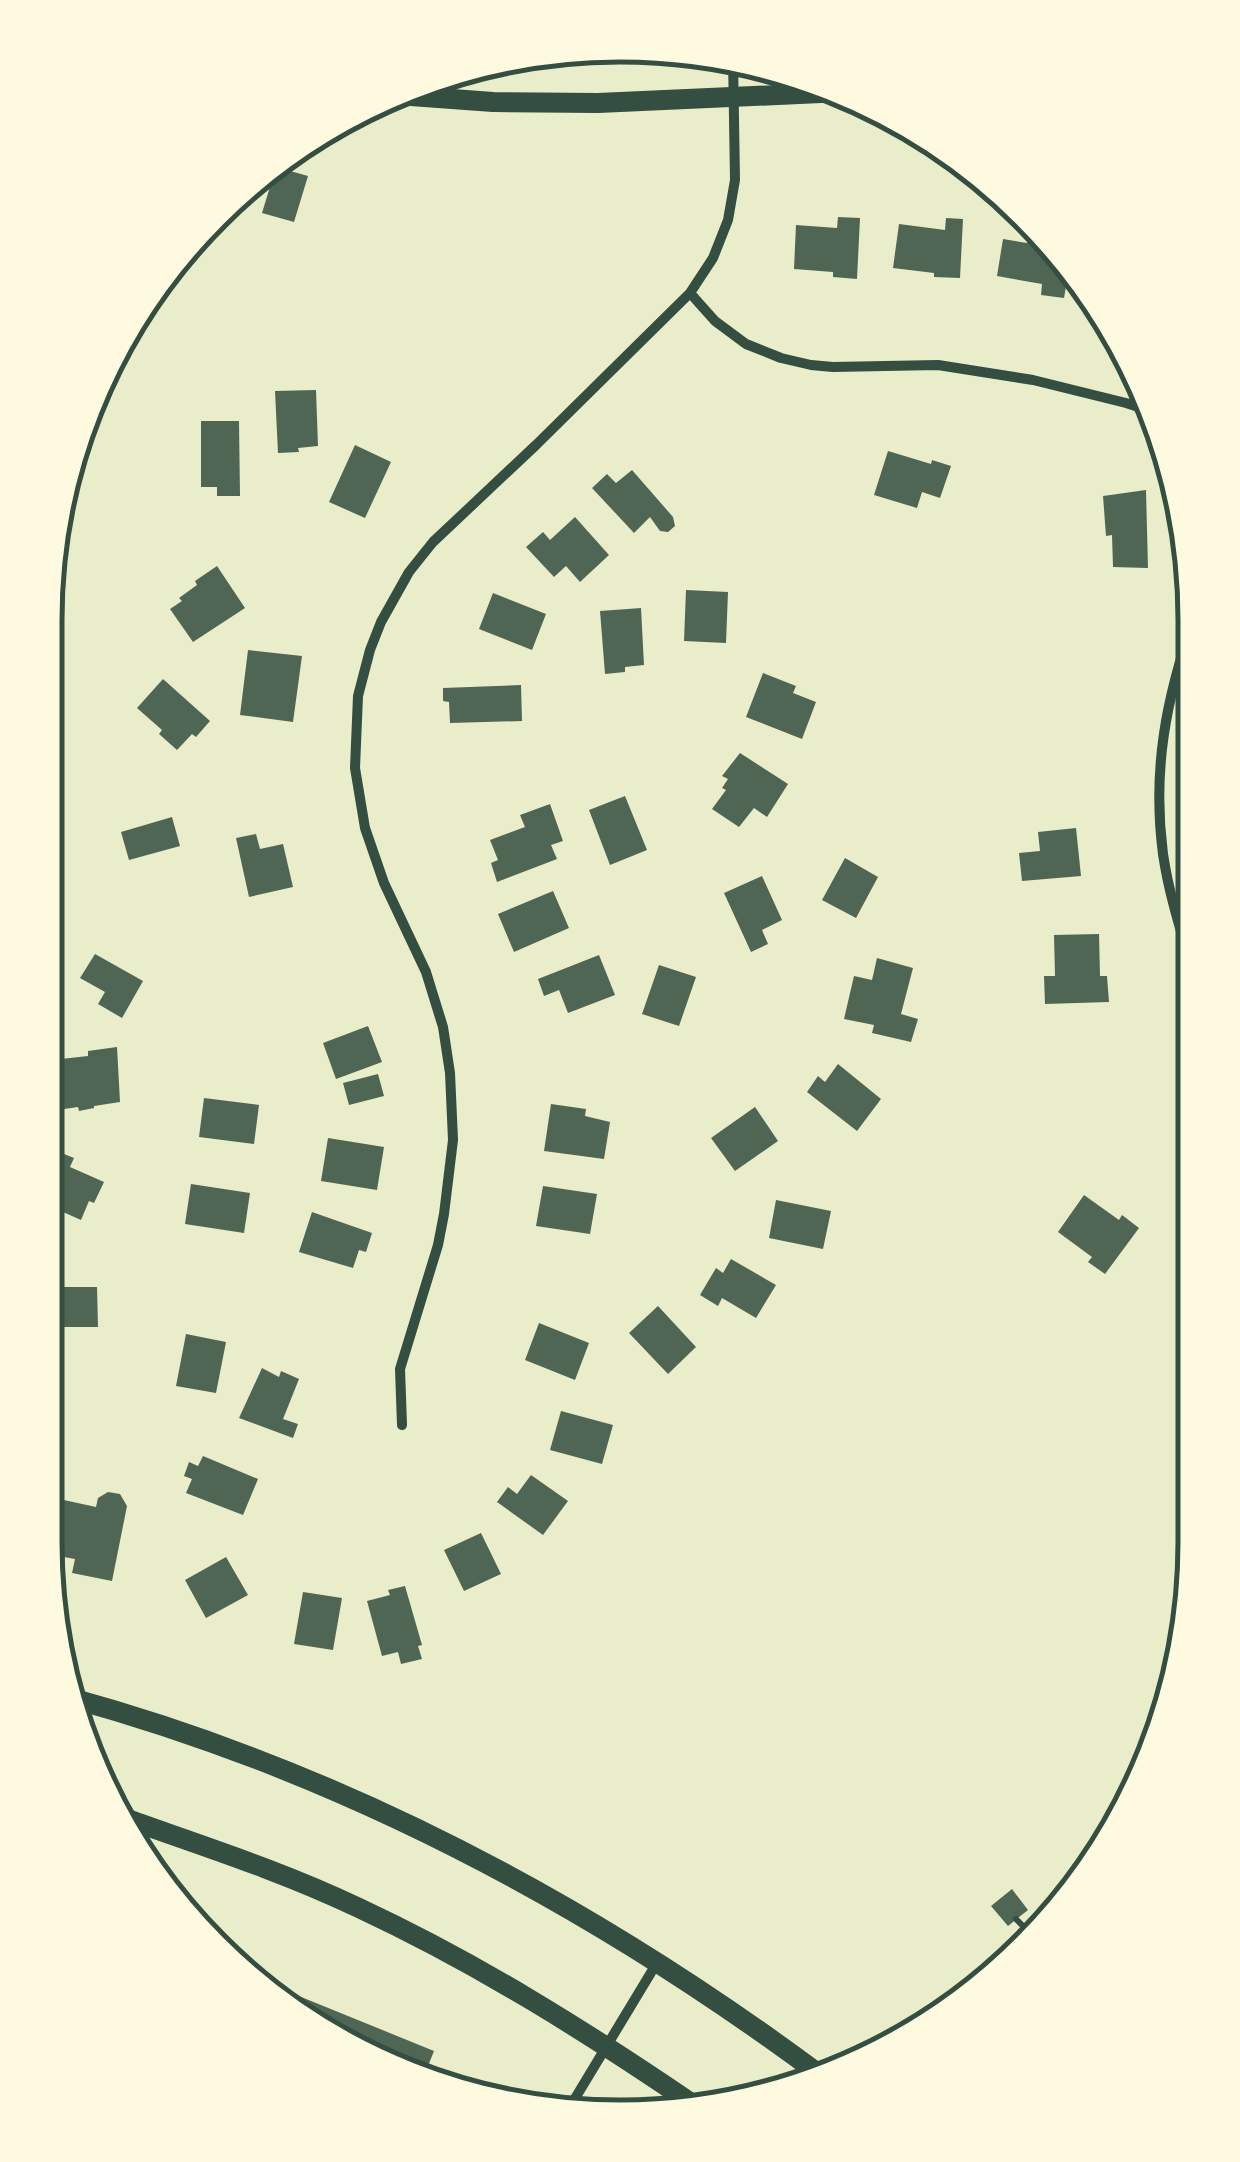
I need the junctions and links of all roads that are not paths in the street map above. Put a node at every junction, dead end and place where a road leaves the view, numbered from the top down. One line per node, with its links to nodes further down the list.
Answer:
1 (733, 74): 4 (street)
2 (804, 94): 4 (main road)
3 (427, 97): 4 (main road)
4 (734, 97): 5 (street)
5 (690, 293): 6 (street); 9 (street)
6 (1134, 406)
7 (1178, 664): 8 (street)
8 (1178, 921)
9 (402, 1425)
10 (86, 1702): 12 (main road)
11 (138, 1823): 13 (main road)
12 (658, 1961): 13 (street); 14 (main road)
13 (606, 2045): 15 (main road); 16 (street)
14 (809, 2066)
15 (681, 2096)
16 (575, 2097)

